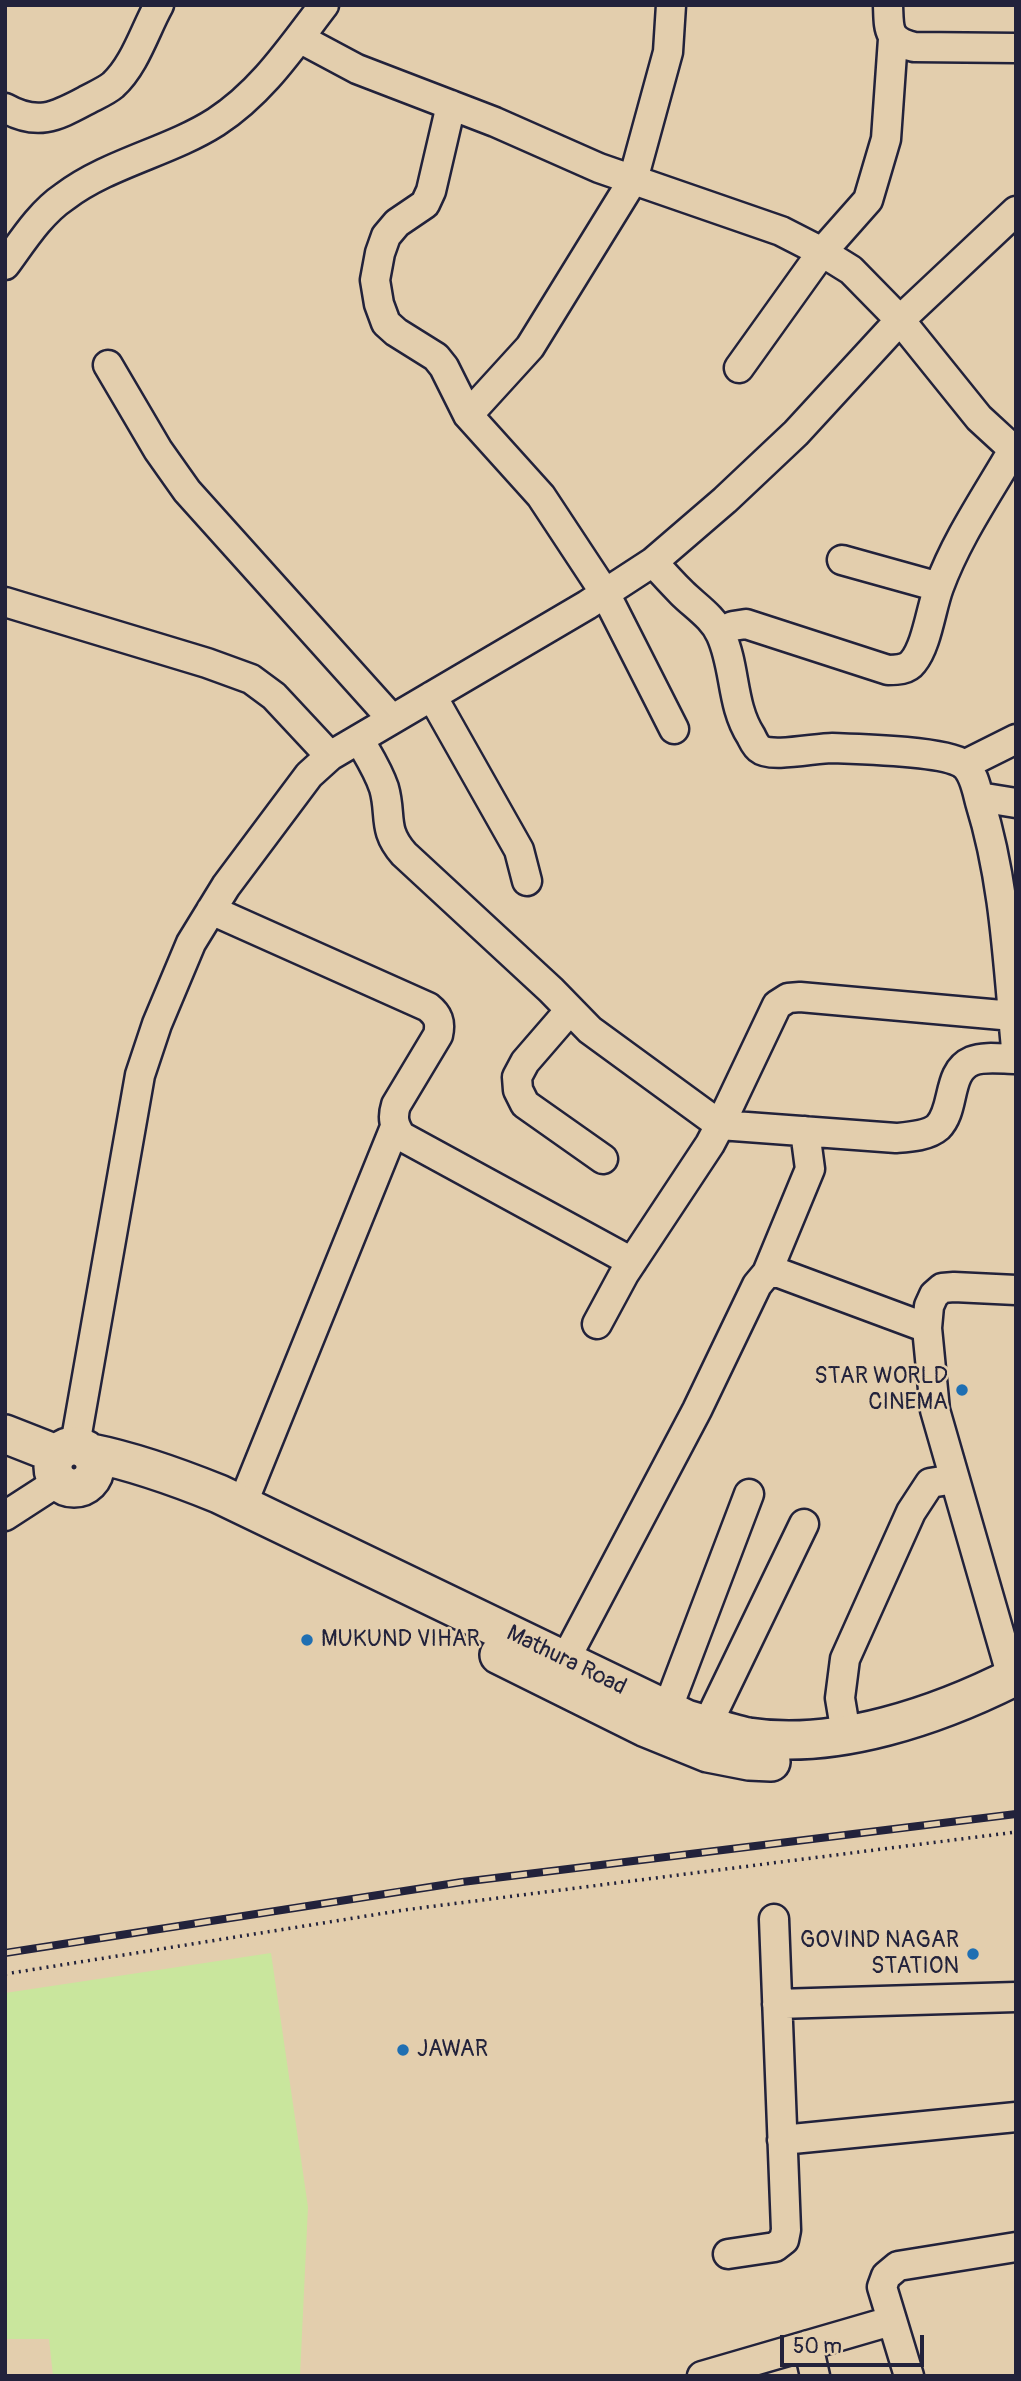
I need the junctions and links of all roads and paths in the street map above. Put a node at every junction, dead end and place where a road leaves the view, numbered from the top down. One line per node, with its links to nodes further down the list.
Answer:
1 (159, 5): 9 (street)
2 (324, 5): 5 (street)
3 (671, 5): 10 (street)
4 (888, 5): 6 (street)
5 (299, 38): 8 (street); 13 (street)
6 (894, 39): 7 (street); 12 (street)
7 (1016, 48)
8 (452, 105): 10 (street); 17 (street)
9 (5, 108)
10 (633, 180): 12 (street); 17 (street)
11 (1016, 211): 14 (street)
12 (822, 252): 14 (street); 16 (street)
13 (5, 265)
14 (900, 320): 18 (street); 20 (street)
15 (108, 365): 26 (street)
16 (739, 368)
17 (468, 415): 22 (street)
18 (1015, 451): 21 (street)
19 (842, 560): 21 (street)
20 (653, 562): 22 (street); 24 (street)
21 (939, 587): 24 (street)
22 (605, 593): 25 (street); 27 (street)
23 (5, 602): 30 (street)
24 (720, 632): 31 (street)
25 (432, 696): 26 (street); 34 (street)
26 (392, 719): 28 (street)
27 (674, 729)
28 (359, 739): 30 (street); 36 (street)
29 (1016, 739): 31 (street)
30 (330, 756): 35 (street)
31 (964, 765): 32 (street)
32 (979, 797): 33 (street); 37 (street)
33 (1016, 803)
34 (527, 881)
35 (211, 910): 41 (street); 50 (street)
36 (570, 1010): 40 (street); 43 (street)
37 (1013, 1016): 38 (street); 40 (street)
38 (1016, 1048)
39 (1016, 1059): 42 (street)
40 (720, 1125): 42 (street); 44 (street)
41 (395, 1127): 44 (street); 54 (street)
42 (804, 1131): 45 (street)
43 (603, 1159)
44 (632, 1262): 47 (street)
45 (767, 1273): 48 (street); 58 (street)
46 (1016, 1290): 48 (street)
47 (597, 1324)
48 (927, 1328): 51 (street)
49 (5, 1434): 50 (main road, Mathura Road)
50 (71, 1462): 53 (street); 54 (main road, Mathura Road); 55 (street); 57 (main road, Mathura Road)
51 (954, 1479): 59 (street); 62 (street)
52 (749, 1494): 60 (street)
53 (5, 1497)
54 (242, 1505): 57 (main road, Mathura Road)
55 (5, 1516)
56 (804, 1524): 61 (street)
57 (364, 1574): 58 (main road, Mathura Road); 59 (main road, Mathura Road)
58 (565, 1660): 60 (main road, Mathura Road)
59 (1015, 1683): 62 (main road, Mathura Road)
60 (667, 1710): 61 (main road, Mathura Road)
61 (707, 1725): 62 (main road, Mathura Road)
62 (845, 1734)
63 (1016, 1832): 65 (path)
64 (775, 1919): 67 (street)
65 (5, 1974)
66 (1016, 1997): 67 (street)
67 (778, 2004): 69 (street)
68 (1016, 2117): 69 (street)
69 (782, 2140): 71 (street)
70 (1016, 2247): 72 (street)
71 (728, 2254)
72 (891, 2321): 73 (street); 76 (street)
73 (808, 2345): 74 (street); 75 (street)
74 (702, 2376)
75 (815, 2376)
76 (909, 2376)

